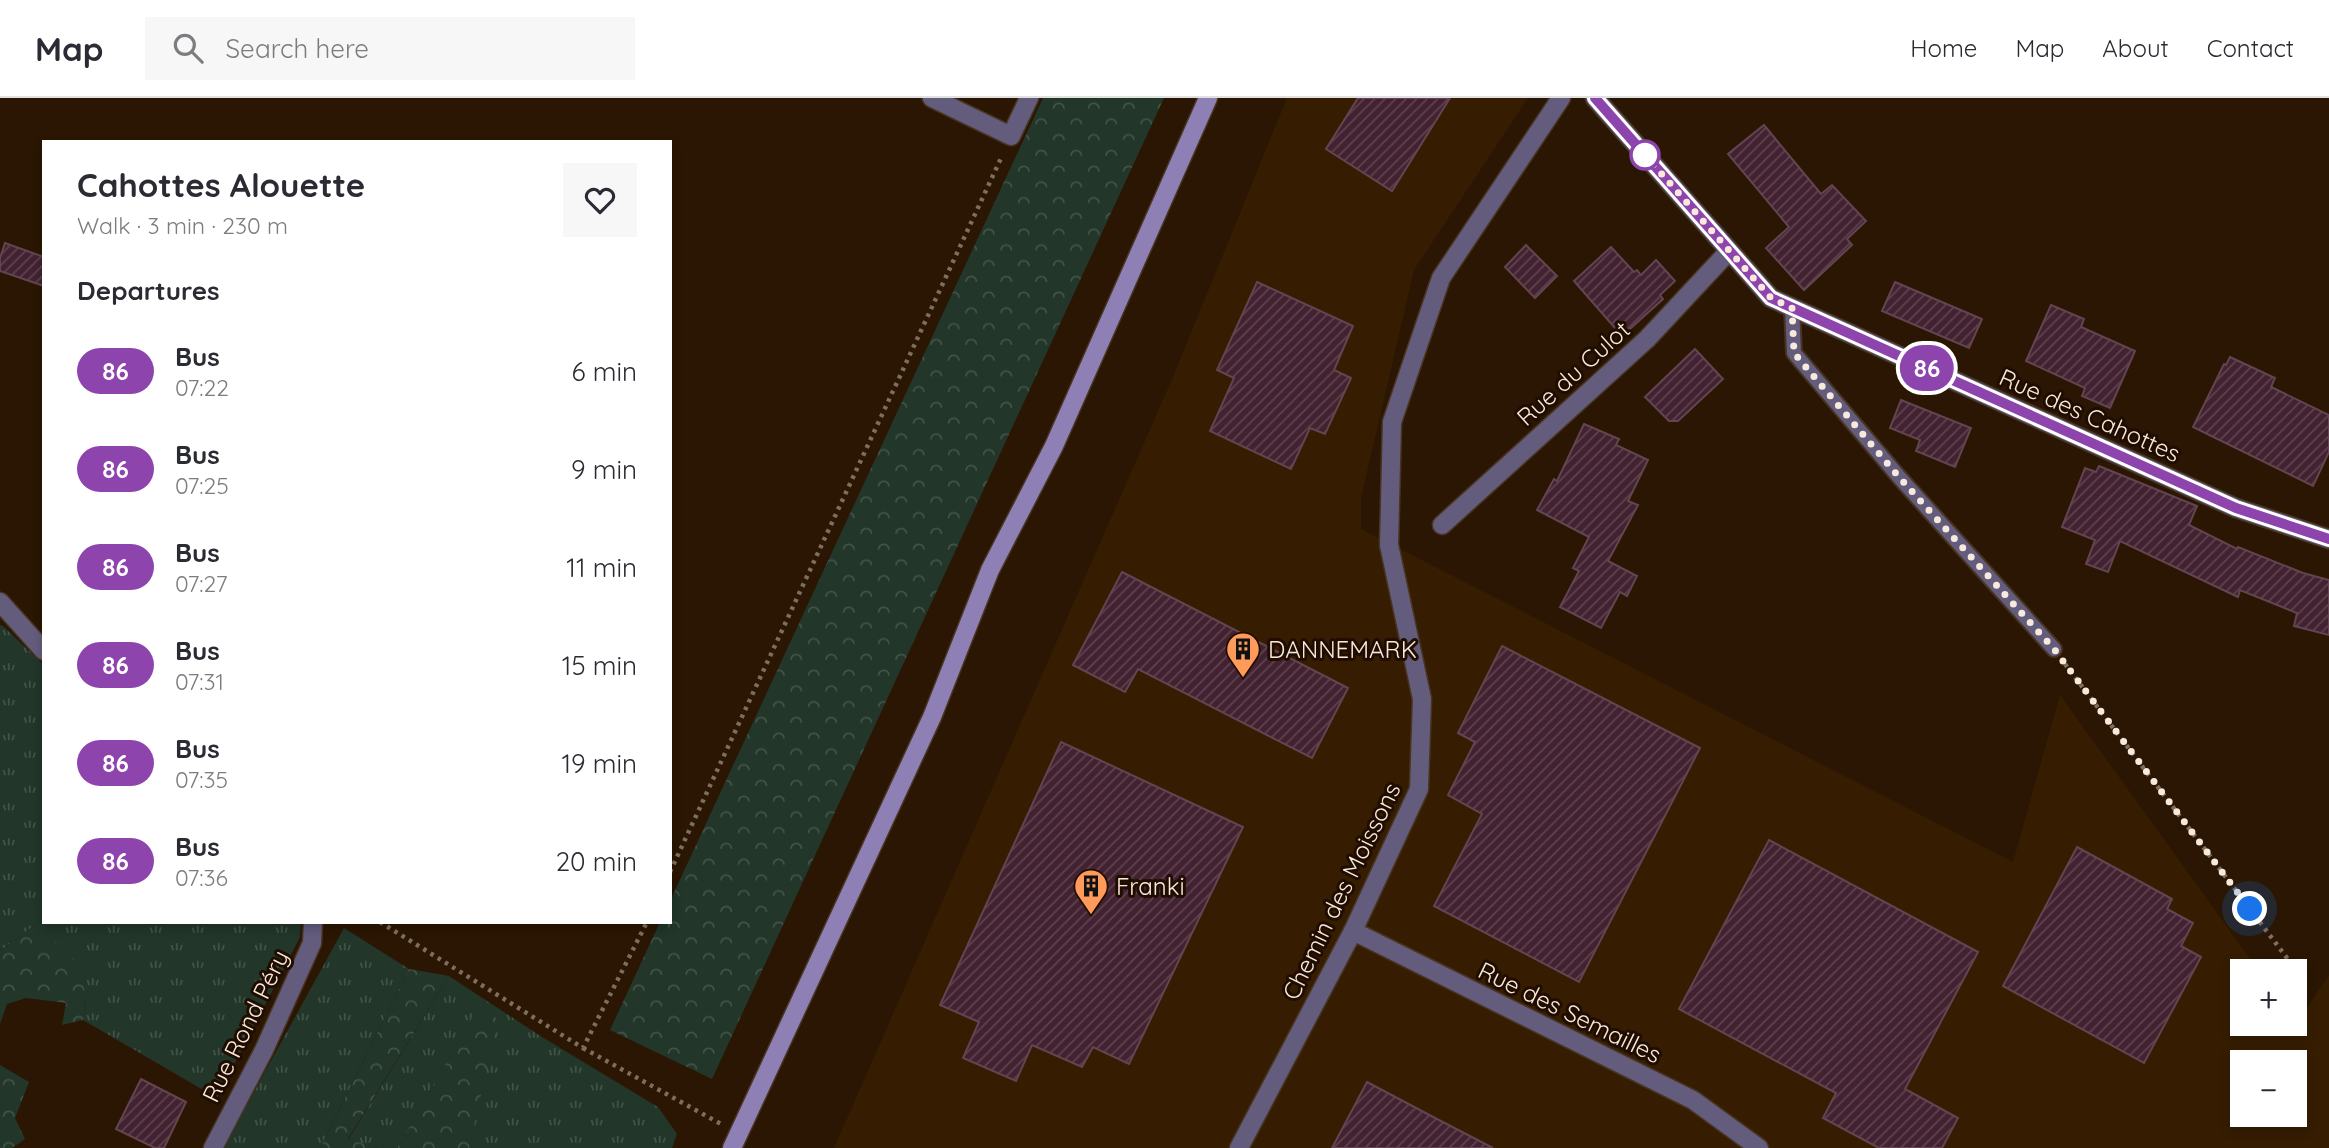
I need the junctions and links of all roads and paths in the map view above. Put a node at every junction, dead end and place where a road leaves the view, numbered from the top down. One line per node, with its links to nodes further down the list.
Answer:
1 (932, 98): 6 (street)
2 (1029, 98): 6 (street)
3 (1208, 98): 21 (main road)
4 (1561, 98): 18 (street, Chemin des Moissons)
5 (1595, 98): 7 (street, Rue des Cahottes)
6 (1012, 136): 14 (path)
7 (1729, 251): 8 (street, Rue des Cahottes); 9 (street, Rue du Culot)
8 (1792, 308): 10 (street, Rue des Cahottes); 13 (lane)
9 (1442, 525)
10 (2329, 539)
11 (0, 602): 12 (street)
12 (42, 649)
13 (2054, 649): 19 (path)
14 (672, 868)
15 (313, 924): 22 (street, Rue Rond Péry)
16 (383, 924): 20 (path)
17 (646, 924): 20 (path)
18 (1353, 932): 23 (street, Chemin des Moissons); 24 (street, Rue des Semailles)
19 (2288, 959)
20 (583, 1048): 21 (path)
21 (735, 1141)
22 (212, 1148)
23 (1239, 1148)
24 (1759, 1148)

